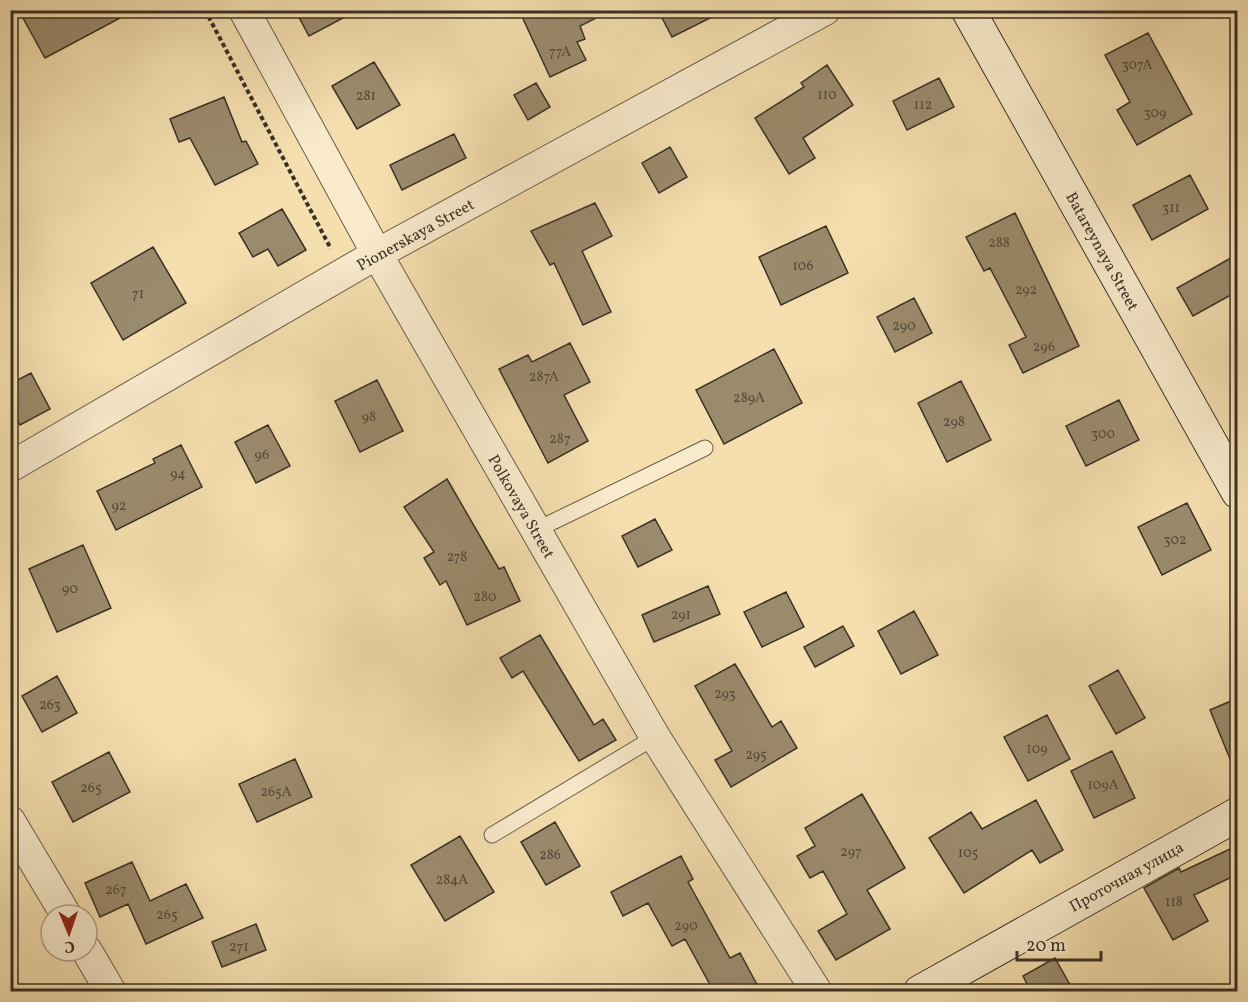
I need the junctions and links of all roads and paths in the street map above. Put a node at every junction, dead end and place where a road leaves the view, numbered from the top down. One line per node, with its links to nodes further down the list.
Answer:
1 (205, 10): 6 (path)
2 (244, 10): 5 (street, Polkovaya Street)
3 (825, 10): 5 (street, Pionerskaya Street)
4 (968, 10): 9 (street, Batareynaya Street)
5 (377, 254): 6 (street, Pionerskaya Street); 10 (street, Polkovaya Street)
6 (344, 274): 8 (street, Pionerskaya Street)
7 (705, 448): 10 (lane)
8 (10, 467)
9 (1238, 492)
10 (536, 530): 11 (street, Polkovaya Street)
11 (656, 737): 14 (lane); 18 (street, Polkovaya Street)
12 (1238, 814): 19 (street, Проточная улица)
13 (10, 821): 15 (street)
14 (492, 835)
15 (59, 903)
16 (94, 963): 17 (street)
17 (111, 992)
18 (817, 992)
19 (920, 992)

